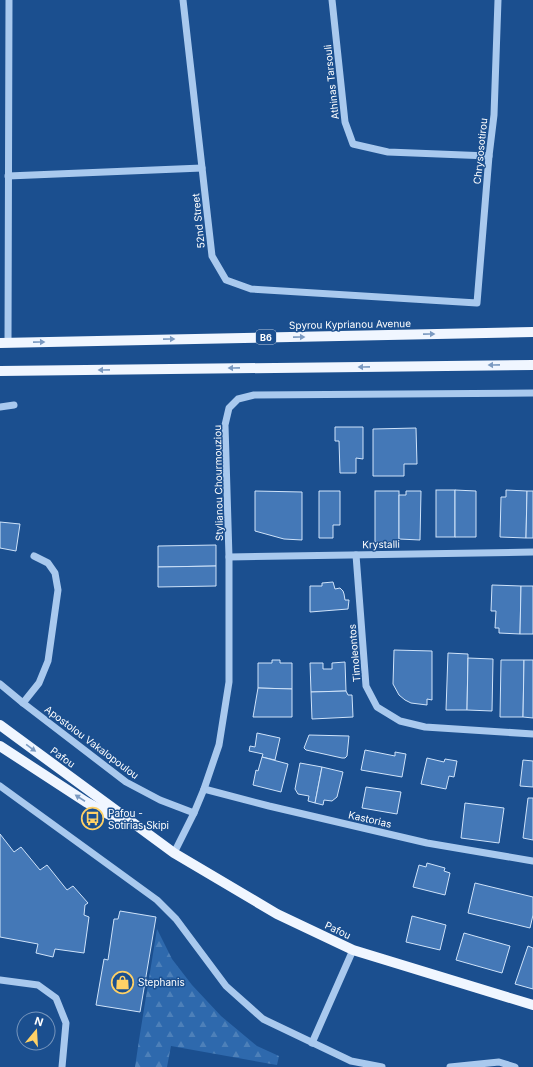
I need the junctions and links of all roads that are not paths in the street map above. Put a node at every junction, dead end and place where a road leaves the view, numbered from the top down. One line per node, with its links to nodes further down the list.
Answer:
1 (9, 0): 7 (street)
2 (183, 0): 6 (street, 52nd Street)
3 (332, 0): 5 (street, Athinas Tarsouli)
4 (498, 0): 5 (street, Chrysosotirou)
5 (489, 156): 8 (street, Chrysosotirou)
6 (202, 168): 7 (street); 8 (street, 52nd Street)
7 (8, 176): 10 (street)
8 (477, 303)
9 (533, 332): 10 (main road, Spyrou Kyprianou Avenue / B6, one-way to 9)
10 (4, 343)
11 (533, 365): 12 (main road, one-way to 12)
12 (0, 371)
13 (533, 393): 19 (street, Stylianou Chourmouziou)
14 (14, 405): 15 (street)
15 (0, 407)
16 (533, 552): 17 (street, Krystalli)
17 (356, 554): 19 (street, Krystalli); 23 (street, Timoleontos)
18 (34, 556): 21 (street)
19 (229, 556): 26 (street, Stylianou Chourmouziou)
20 (0, 684): 21 (street, Apostolou Vakalopoulou)
21 (23, 703): 27 (street, Apostolou Vakalopoulou)
22 (0, 725): 28 (main road, Pafou, one-way to 28)
23 (533, 734)
24 (0, 746): 28 (main road, Pafou, one-way to 24)
25 (0, 786): 34 (street)
26 (204, 789): 27 (street, Stylianou Chourmouziou); 30 (street, Kastorias)
27 (194, 813): 29 (street, Stylianou Chourmouziou)
28 (151, 837): 29 (main road, Pafou)
29 (174, 853): 31 (main road, Pafou)
30 (533, 861)
31 (353, 950): 33 (main road, Pafou); 34 (street)
32 (0, 980): 35 (street)
33 (533, 1005)
34 (312, 1043): 36 (street)
35 (62, 1067)
36 (382, 1067)
37 (450, 1067): 38 (street)
38 (515, 1067)

